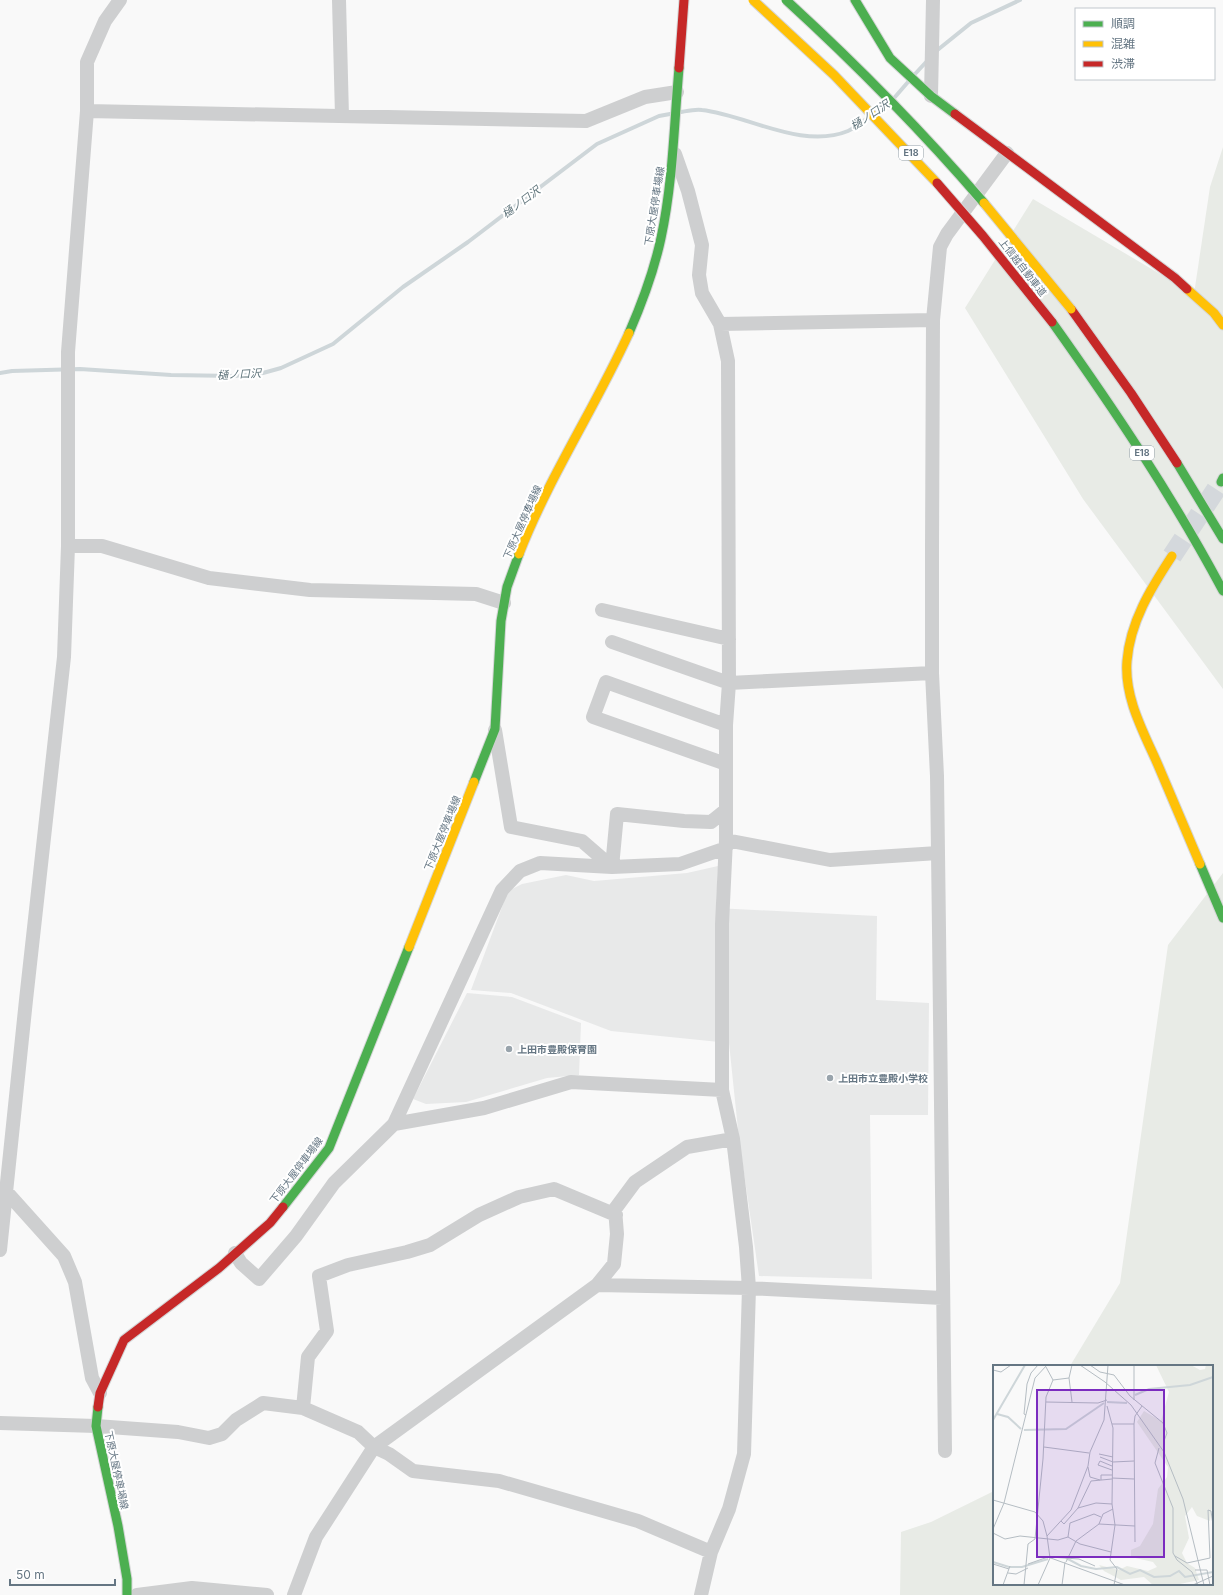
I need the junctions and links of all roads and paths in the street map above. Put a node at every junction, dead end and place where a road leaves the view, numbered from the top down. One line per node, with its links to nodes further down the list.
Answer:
1 (120, 0): 10 (street)
2 (339, 0): 11 (street)
3 (684, 0): 9 (main road, 下原大屋停車場線)
4 (753, 0): 20 (main road, 上信越自動車道 / E18, bridge)
5 (786, 0): 17 (main road, 上信越自動車道 / E18, bridge)
6 (855, 0): 8 (main road)
7 (933, 0): 8 (street)
8 (931, 96): 13 (main road)
9 (676, 98): 11 (street); 12 (main road, 下原大屋停車場線)
10 (87, 111): 11 (street); 18 (street)
11 (342, 116)
12 (673, 149): 15 (street); 21 (main road, 下原大屋停車場線)
13 (1007, 153): 14 (street); 16 (main road)
14 (933, 320): 15 (street); 25 (street)
15 (720, 324): 23 (street)
16 (1223, 325)
17 (1223, 539)
18 (68, 546): 21 (street); 38 (street)
19 (1172, 556): 34 (main road)
20 (1223, 590)
21 (504, 603): 28 (main road, 下原大屋停車場線)
22 (602, 610): 23 (street)
23 (729, 639): 26 (street)
24 (612, 642): 26 (street)
25 (932, 673): 26 (street); 32 (street)
26 (729, 683): 27 (street)
27 (726, 725): 29 (street); 29 (street)
28 (494, 729): 33 (street); 41 (main road, 下原大屋停車場線)
29 (726, 764): 30 (street)
30 (726, 810): 31 (street); 33 (street)
31 (726, 844): 32 (street); 33 (street); 35 (street)
32 (938, 853): 44 (street)
33 (612, 867): 36 (street)
34 (1223, 918)
35 (722, 1090): 36 (street); 37 (street)
36 (394, 1124): 41 (street)
37 (733, 1139): 39 (street); 43 (street)
38 (3, 1188): 40 (street); 45 (street)
39 (616, 1215): 42 (street); 46 (street)
40 (0, 1250)
41 (235, 1253): 45 (main road, 下原大屋停車場線)
42 (597, 1285): 43 (street); 49 (street)
43 (749, 1288): 44 (street); 51 (street)
44 (942, 1298): 50 (street)
45 (100, 1394): 48 (main road, 下原大屋停車場線)
46 (303, 1408): 48 (street); 49 (street)
47 (0, 1423): 48 (street)
48 (96, 1426): 52 (main road, 下原大屋停車場線)
49 (374, 1447): 51 (street); 55 (street)
50 (945, 1451)
51 (711, 1552): 56 (street)
52 (128, 1595)
53 (137, 1595): 54 (street)
54 (267, 1595)
55 (294, 1595)
56 (701, 1595)

